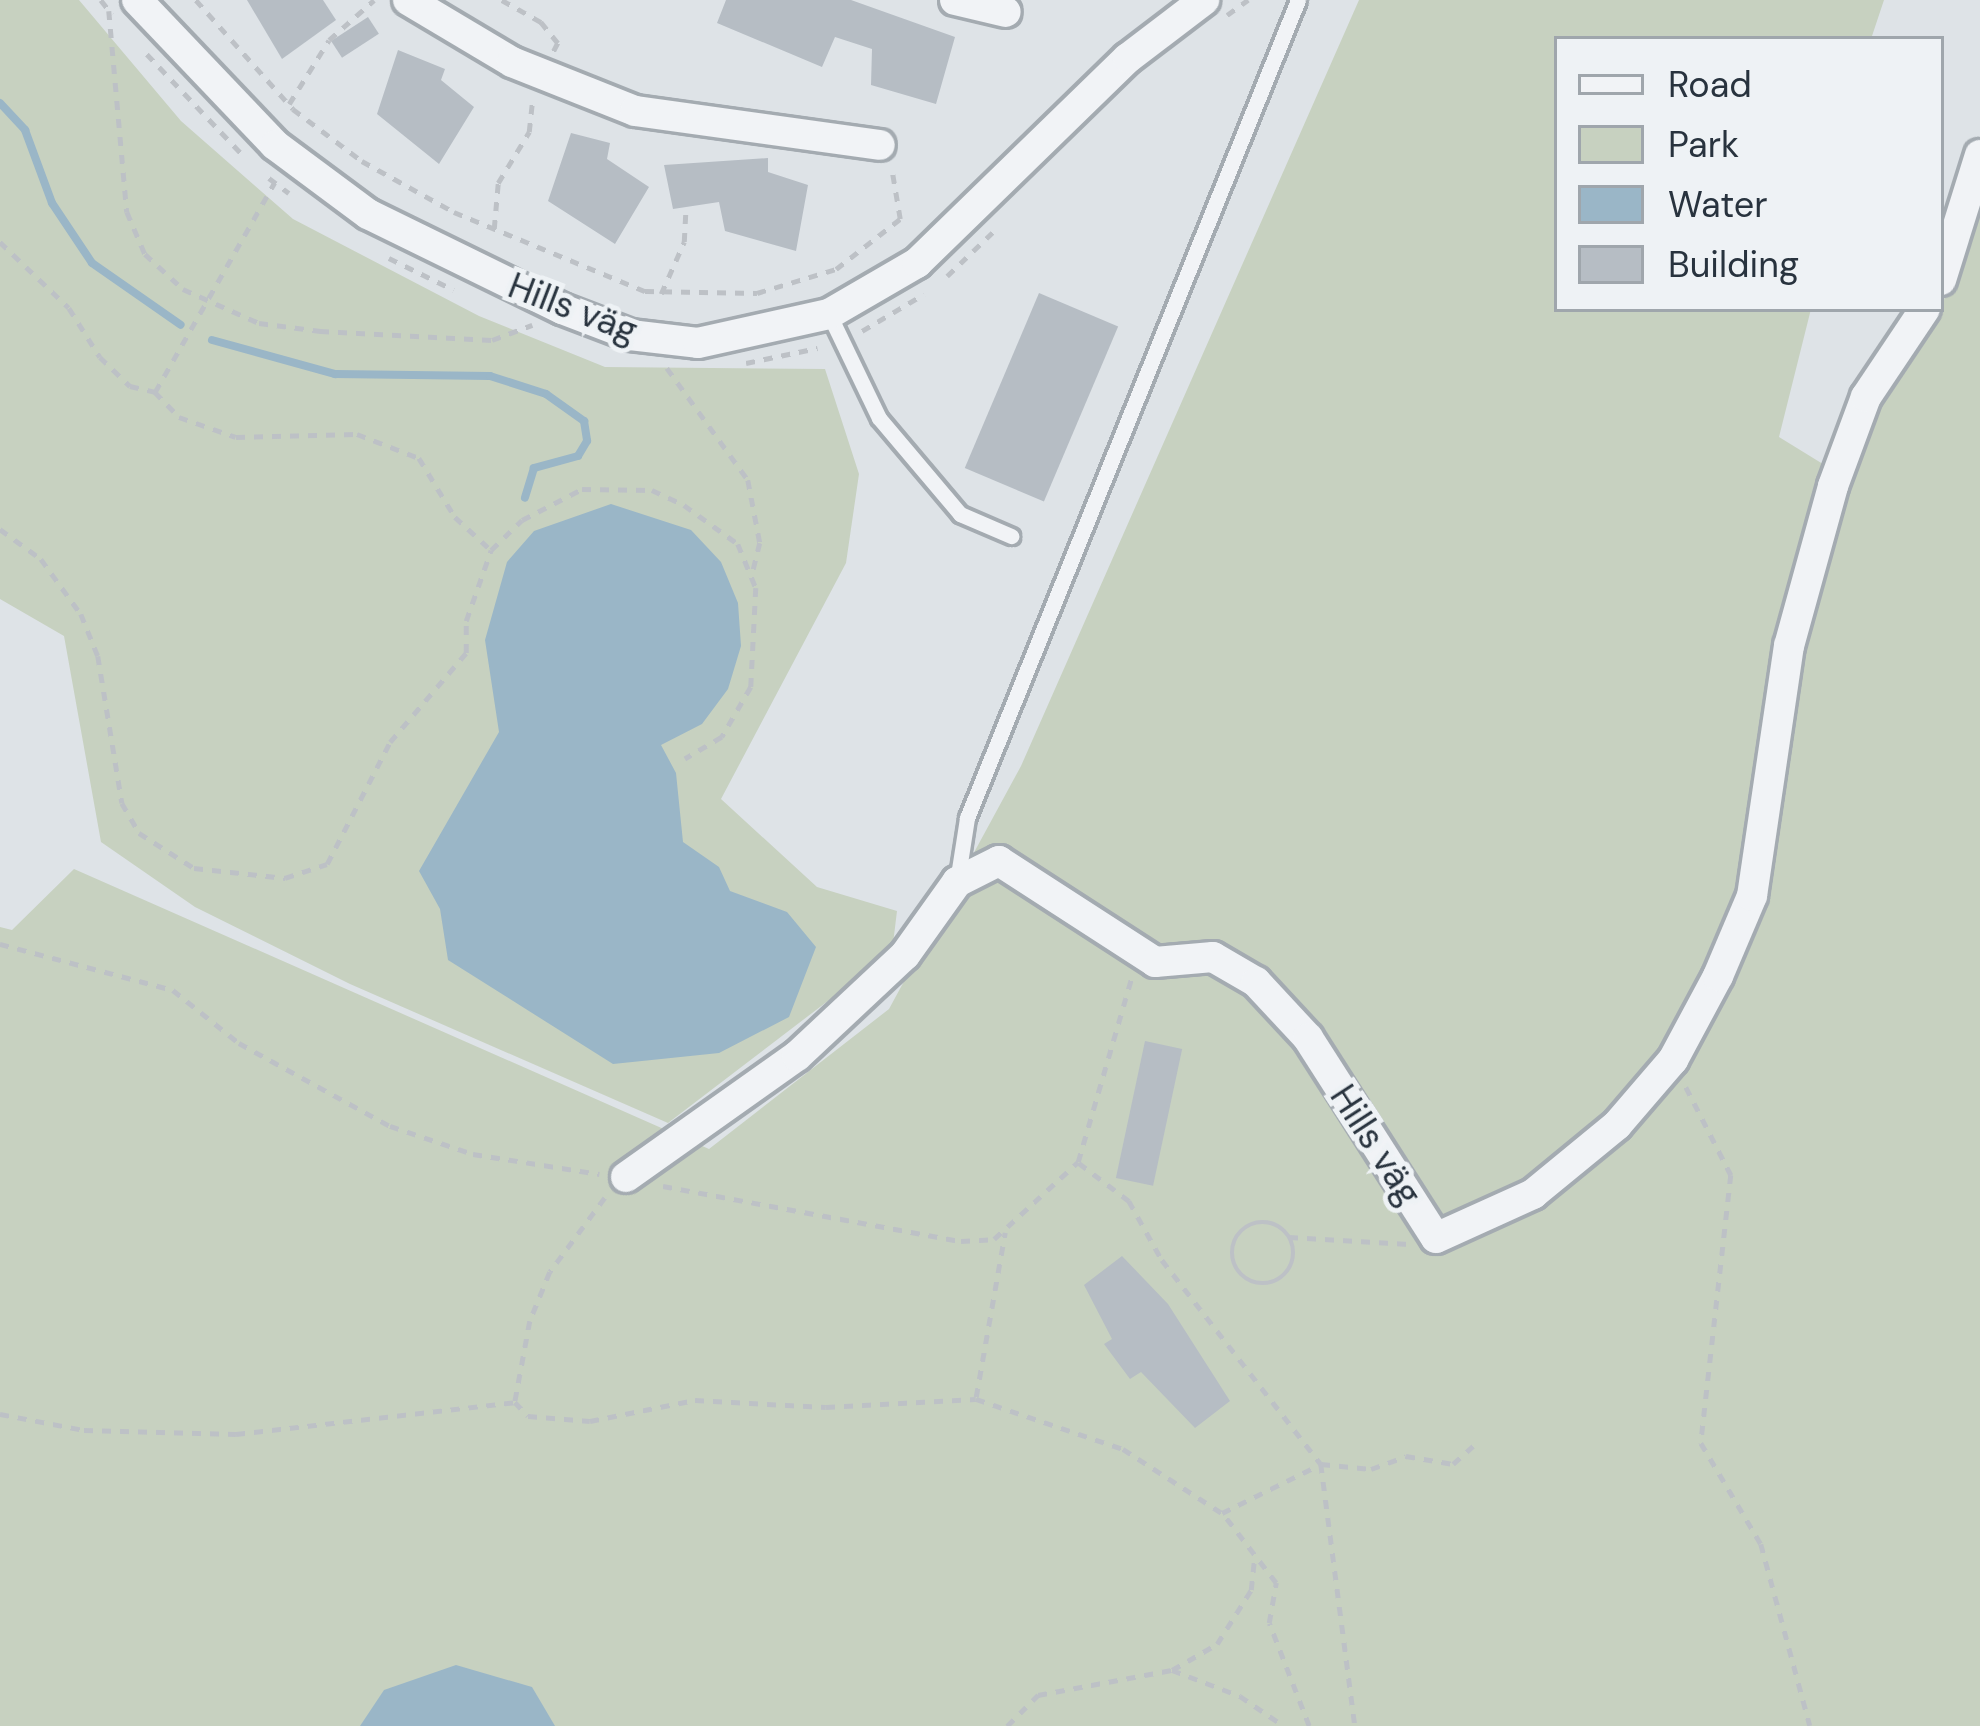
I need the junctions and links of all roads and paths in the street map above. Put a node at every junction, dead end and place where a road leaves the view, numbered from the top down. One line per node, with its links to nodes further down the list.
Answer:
1 (100, 0): 10 (path)
2 (196, 0): 14 (path)
3 (374, 0): 14 (path)
4 (408, 0): 13 (street)
5 (502, 0): 13 (path)
6 (955, 0): 11 (street)
7 (1248, 0): 9 (path)
8 (1298, 0): 41 (lane)
9 (1211, 11): 31 (street, Hills väg)
10 (123, 12): 27 (path); 31 (street, Hills väg)
11 (1006, 12)
12 (136, 41): 17 (path)
13 (543, 77): 15 (street); 21 (path)
14 (289, 104): 21 (path)
15 (880, 145): 25 (path)
16 (1980, 154): 24 (street)
17 (274, 183): 18 (path); 27 (path)
18 (292, 195)
19 (686, 207): 25 (path)
20 (1006, 218): 31 (path)
21 (494, 229): 25 (path)
22 (0, 242): 35 (path)
23 (379, 252): 26 (path)
24 (1944, 270)
25 (661, 294)
26 (474, 298)
27 (213, 303): 30 (path); 35 (path)
28 (1923, 312): 44 (street, Hills väg)
29 (513, 316): 30 (path)
30 (533, 324): 32 (path)
31 (834, 327): 34 (path); 37 (lane)
32 (555, 332)
33 (689, 365): 39 (path)
34 (736, 365)
35 (155, 392): 38 (path)
36 (0, 529): 38 (path)
37 (1011, 536)
38 (491, 550): 39 (path)
39 (751, 578): 40 (path)
40 (685, 759)
41 (957, 882): 43 (street); 46 (street)
42 (0, 944): 46 (path)
43 (1154, 962): 45 (path); 49 (street, Hills väg)
44 (1673, 1060): 49 (street, Hills väg); 62 (path)
45 (1078, 1162): 47 (path); 54 (path)
46 (626, 1177): 47 (path); 51 (path)
47 (1005, 1233): 50 (path)
48 (1289, 1237): 48 (path); 49 (path)
49 (1436, 1238)
50 (976, 1399): 51 (path); 55 (path)
51 (515, 1402): 52 (path)
52 (0, 1414)
53 (1473, 1446): 54 (path)
54 (1321, 1464): 55 (path); 61 (path)
55 (1222, 1513): 56 (path)
56 (1254, 1560): 57 (path); 60 (path)
57 (1172, 1670): 58 (path); 59 (path)
58 (1007, 1726)
59 (1284, 1726)
60 (1309, 1726)
61 (1355, 1726)
62 (1810, 1726)

